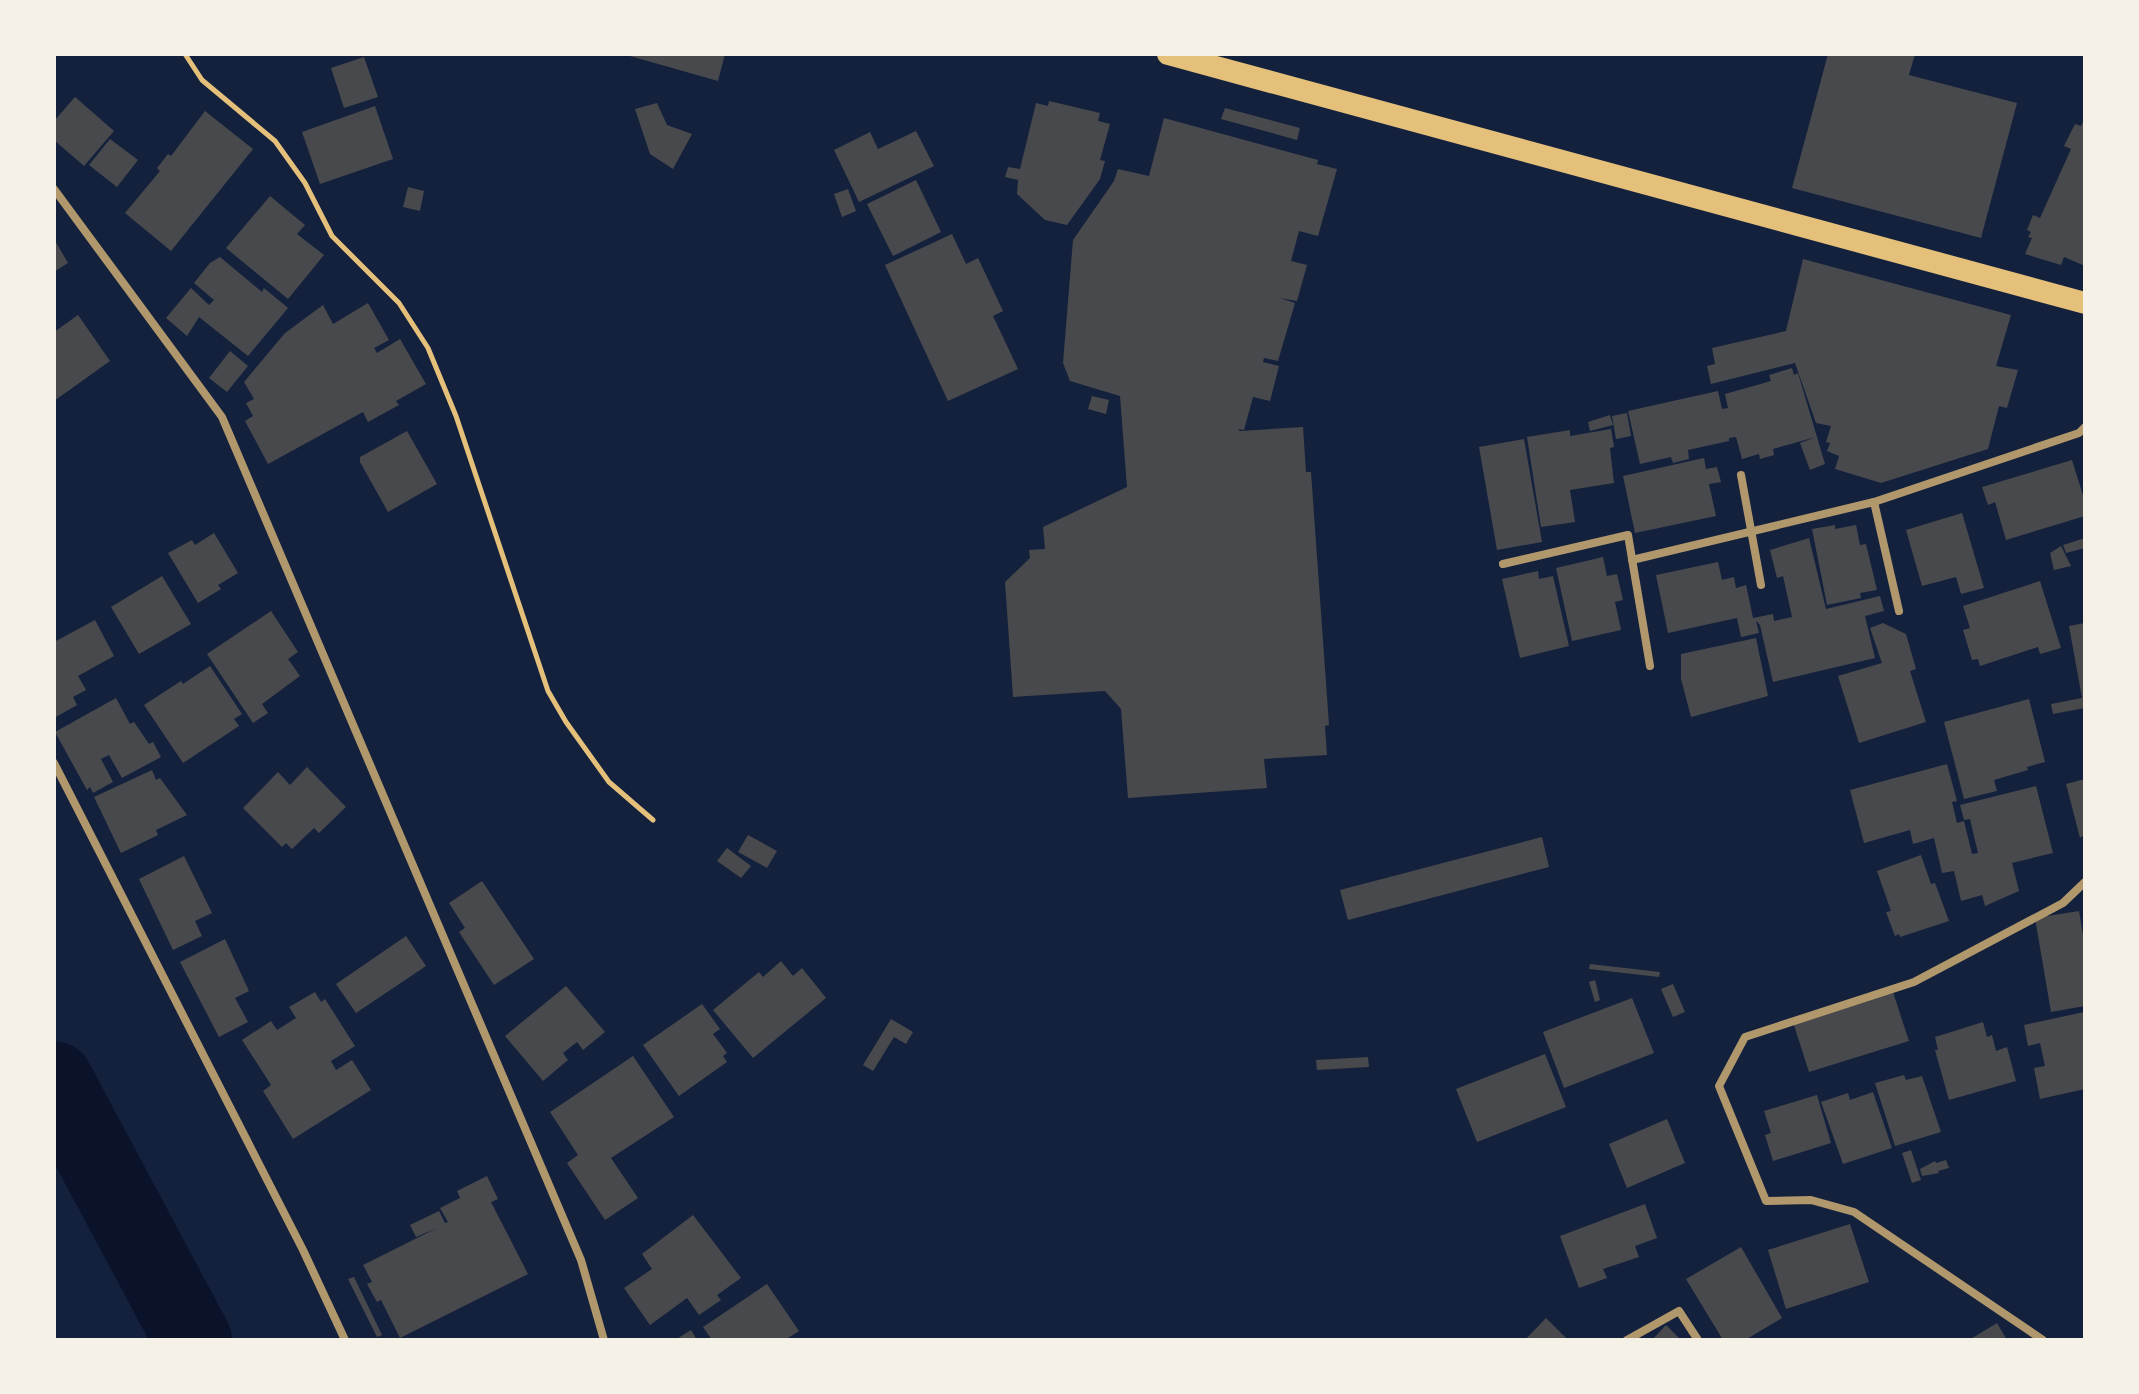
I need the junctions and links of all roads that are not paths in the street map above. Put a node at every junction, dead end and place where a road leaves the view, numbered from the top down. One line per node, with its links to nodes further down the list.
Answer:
1 (1168, 54): 3 (highway)
2 (54, 189): 16 (street)
3 (2085, 303)
4 (2085, 427): 6 (street)
5 (1741, 475): 7 (street)
6 (1874, 502): 7 (street); 11 (street)
7 (1751, 532): 8 (street); 10 (street)
8 (1632, 560): 9 (street); 12 (street)
9 (1503, 564)
10 (1761, 585)
11 (1899, 611)
12 (1650, 666)
13 (54, 763): 15 (street)
14 (2085, 882): 19 (street)
15 (345, 1340)
16 (604, 1340)
17 (1627, 1340): 18 (street)
18 (1698, 1340)
19 (2043, 1340)

